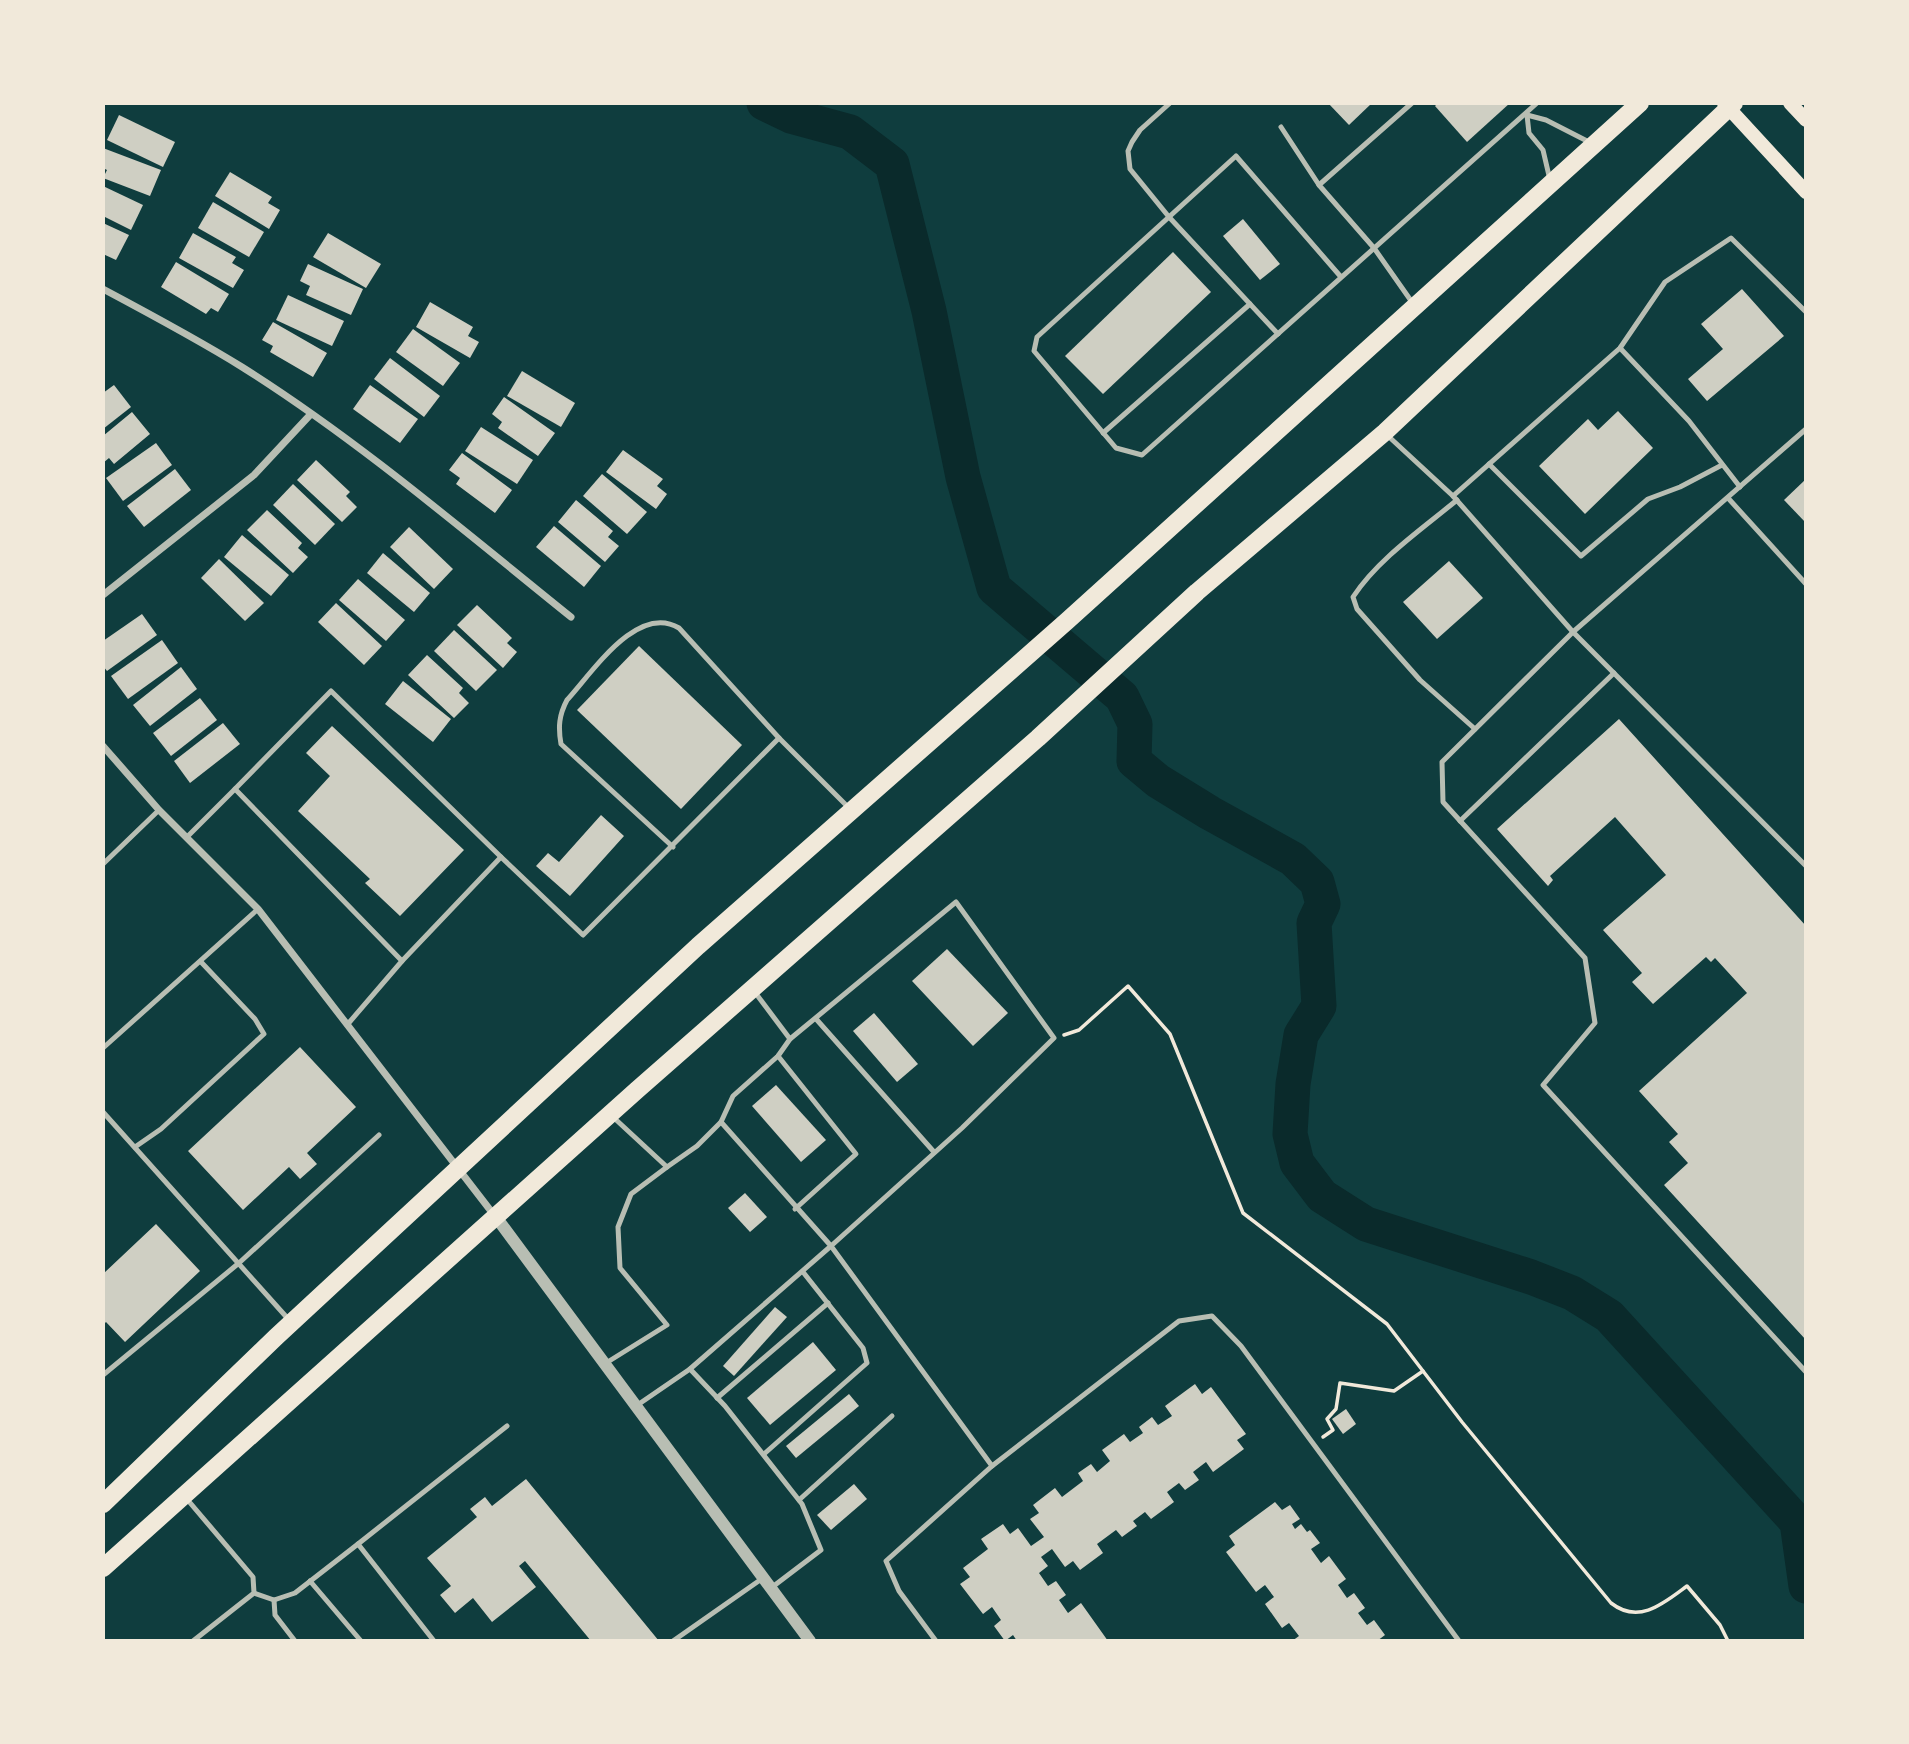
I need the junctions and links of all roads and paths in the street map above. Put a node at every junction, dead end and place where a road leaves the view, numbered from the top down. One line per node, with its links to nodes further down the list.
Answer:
1 (1170, 103): 14 (lane)
2 (1412, 103): 11 (lane)
3 (1537, 103): 7 (lane)
4 (1640, 103): 10 (main road)
5 (1790, 103): 8 (main road)
6 (1729, 105): 13 (main road); 25 (main road)
7 (1527, 115): 10 (lane); 12 (lane); 15 (lane)
8 (1806, 120)
9 (1281, 127): 11 (lane)
10 (1595, 145): 12 (main road)
11 (1319, 185): 15 (lane)
12 (1551, 185): 19 (main road)
13 (1806, 191)
14 (1169, 217): 16 (lane); 18 (lane); 26 (lane)
15 (1374, 248): 16 (lane); 19 (lane)
16 (1341, 277): 21 (lane)
17 (103, 289): 23 (street)
18 (1250, 304): 21 (lane); 26 (lane)
19 (1416, 308): 42 (main road)
20 (1806, 312): 22 (lane)
21 (1278, 334): 26 (lane)
22 (1620, 348): 27 (lane); 28 (lane)
23 (310, 415): 33 (street); 34 (street)
24 (1806, 429): 29 (lane)
25 (1385, 432): 30 (lane); 52 (main road)
26 (1103, 433)
27 (1489, 464): 28 (lane); 30 (lane)
28 (1722, 465): 29 (lane)
29 (1740, 487): 31 (lane)
30 (1455, 498): 35 (lane); 37 (lane)
31 (1727, 498): 32 (lane); 35 (lane)
32 (1806, 584)
33 (103, 596)
34 (571, 617)
35 (1573, 632): 36 (lane); 37 (lane)
36 (1614, 673): 43 (lane); 48 (lane)
37 (1475, 729): 43 (lane)
38 (779, 738): 42 (lane); 45 (lane); 45 (lane)
39 (103, 746): 41 (street)
40 (235, 789): 44 (lane); 46 (lane); 50 (lane)
41 (159, 810): 44 (street); 47 (lane)
42 (852, 811): 66 (main road)
43 (1460, 821): 77 (lane)
44 (187, 837): 49 (street)
45 (673, 846): 46 (lane)
46 (501, 857): 50 (lane)
47 (103, 863)
48 (1806, 866)
49 (258, 909): 51 (lane); 54 (street)
50 (402, 961): 54 (lane)
51 (202, 963): 57 (lane); 63 (lane)
52 (752, 988): 56 (lane); 60 (main road)
53 (817, 1020): 55 (lane); 56 (lane); 64 (lane)
54 (347, 1025): 66 (street)
55 (1054, 1038): 64 (lane); 76 (path)
56 (790, 1039): 58 (lane)
57 (103, 1048)
58 (778, 1056): 61 (lane); 67 (lane)
59 (103, 1112): 63 (lane)
60 (610, 1114): 65 (lane); 68 (main road)
61 (720, 1122): 65 (lane); 67 (lane)
62 (379, 1135): 70 (lane)
63 (135, 1147): 70 (lane)
64 (934, 1152): 69 (lane)
65 (667, 1167): 74 (lane)
66 (457, 1171): 68 (street); 73 (main road)
67 (796, 1209): 69 (lane)
68 (496, 1217): 74 (street); 86 (main road)
69 (831, 1246): 71 (lane); 85 (lane)
70 (239, 1264): 73 (lane); 78 (lane)
71 (803, 1272): 72 (lane); 75 (lane)
72 (828, 1303): 79 (lane); 84 (lane)
73 (292, 1323): 87 (main road)
74 (604, 1364): 80 (street)
75 (690, 1369): 79 (lane); 80 (lane)
76 (1423, 1371): 83 (path); 103 (path)
77 (1806, 1372)
78 (103, 1375)
79 (718, 1398): 84 (lane)
80 (636, 1406): 92 (street)
81 (892, 1416): 88 (lane)
82 (507, 1426): 89 (lane)
83 (1313, 1444): 85 (lane); 102 (lane)
84 (764, 1454): 88 (lane)
85 (992, 1465): 101 (lane)
86 (184, 1495): 90 (main road); 93 (lane)
87 (105, 1499)
88 (799, 1500): 92 (lane)
89 (358, 1544): 91 (lane); 98 (lane)
90 (103, 1568)
91 (310, 1581): 94 (lane); 97 (lane)
92 (767, 1583): 99 (lane); 100 (street)
93 (254, 1592): 94 (lane); 95 (lane)
94 (274, 1600): 96 (lane)
95 (193, 1641)
96 (295, 1641)
97 (361, 1641)
98 (434, 1641)
99 (673, 1641)
100 (810, 1641)
101 (936, 1641)
102 (1459, 1641)
103 (1728, 1641)

